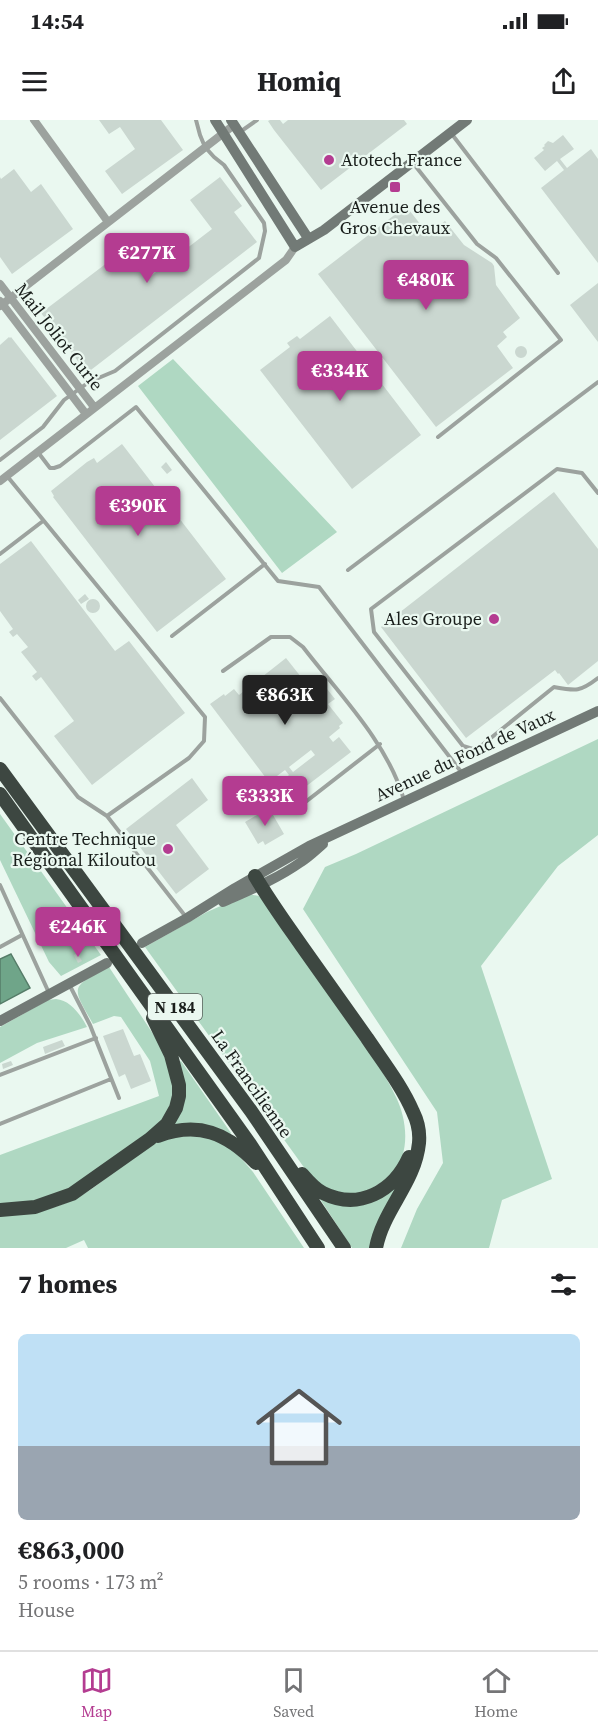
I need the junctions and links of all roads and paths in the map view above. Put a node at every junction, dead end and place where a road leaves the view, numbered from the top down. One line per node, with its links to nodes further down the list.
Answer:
1 (34, 120): 11 (street)
2 (196, 120): 9 (lane)
3 (215, 120): 7 (street)
4 (257, 120): 6 (lane)
5 (467, 120): 8 (street)
6 (235, 126): 7 (street); 12 (street)
7 (224, 133): 9 (street); 13 (street)
8 (451, 133): 10 (street); 14 (lane)
9 (205, 147): 11 (street); 19 (lane)
10 (413, 162): 12 (street); 23 (lane)
11 (108, 222): 16 (street)
12 (308, 238): 13 (street)
13 (295, 247): 21 (street)
14 (558, 273)
15 (0, 284): 16 (street, Mail Joliot Curie)
16 (10, 298): 17 (street); 19 (street, Mail Joliot Curie)
17 (1, 304): 20 (street, Mail Joliot Curie)
18 (598, 382): 31 (lane)
19 (80, 389): 20 (lane); 21 (street, Mail Joliot Curie)
20 (71, 395): 22 (street, Mail Joliot Curie); 25 (lane)
21 (94, 407): 22 (street)
22 (86, 414): 24 (street)
23 (438, 437)
24 (37, 451): 26 (street); 30 (lane)
25 (0, 460)
26 (3, 478): 28 (lane)
27 (598, 493): 34 (lane)
28 (44, 520): 29 (lane); 43 (lane)
29 (0, 554)
30 (264, 564): 32 (lane); 39 (lane)
31 (348, 570)
32 (172, 636)
33 (223, 671): 37 (lane)
34 (598, 678)
35 (0, 698): 43 (lane)
36 (598, 711): 39 (street, Avenue du Fond de Vaux)
37 (380, 744): 40 (lane); 42 (lane)
38 (0, 769): 60 (highway, La Francilienne / N 184)
39 (463, 773): 42 (street, Avenue du Fond de Vaux)
40 (277, 782)
41 (0, 794): 51 (highway, La Francilienne / N 184)
42 (405, 801): 44 (street, Avenue du Fond de Vaux)
43 (107, 816): 46 (lane)
44 (258, 881): 46 (street, Avenue du Fond de Vaux); 58 (highway)
45 (0, 885): 47 (lane)
46 (187, 918): 48 (street, Avenue du Fond de Vaux)
47 (22, 935): 49 (lane); 53 (lane)
48 (142, 943)
49 (0, 947)
50 (107, 963): 52 (street)
51 (133, 980): 62 (highway); 63 (highway, La Francilienne / N 184)
52 (69, 983): 53 (street); 55 (lane)
53 (50, 994): 54 (street)
54 (0, 1021)
55 (96, 1038): 56 (lane); 57 (lane)
56 (0, 1075)
57 (111, 1079): 59 (lane); 61 (lane)
58 (404, 1094): 60 (highway); 67 (highway)
59 (118, 1098)
60 (251, 1111): 66 (highway, La Francilienne / N 184)
61 (0, 1124)
62 (150, 1139): 63 (highway); 64 (highway)
63 (276, 1185): 65 (highway, La Francilienne / N 184)
64 (0, 1210)
65 (318, 1248)
66 (344, 1248)
67 (376, 1248)

